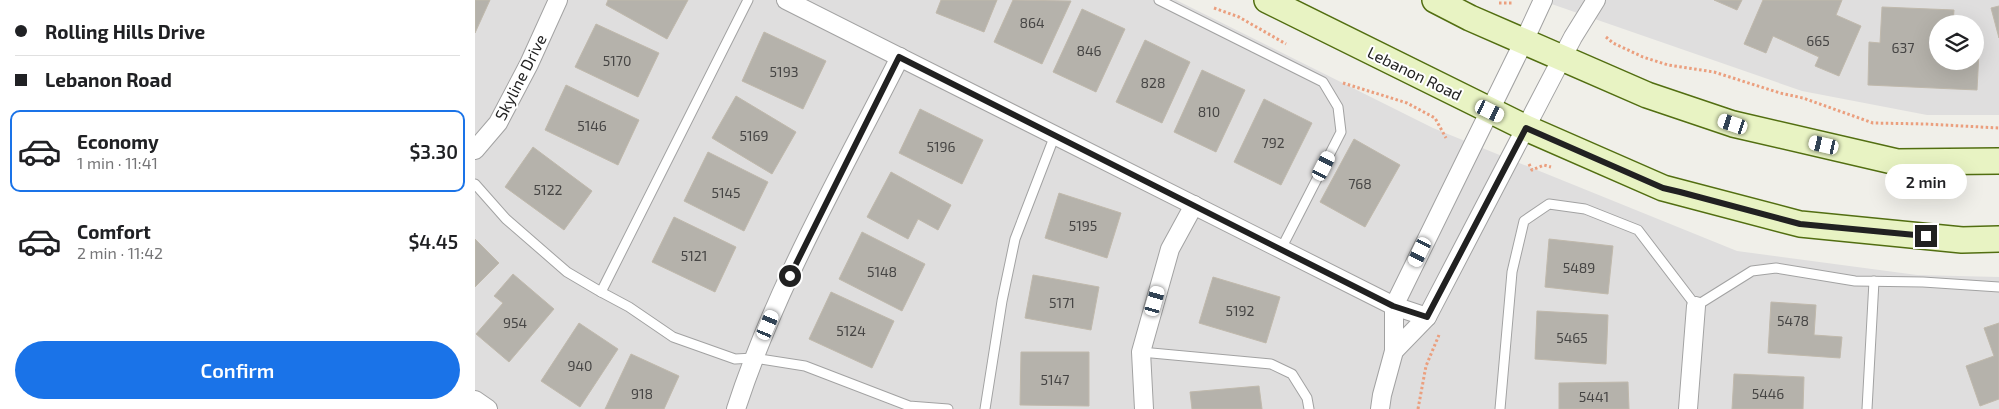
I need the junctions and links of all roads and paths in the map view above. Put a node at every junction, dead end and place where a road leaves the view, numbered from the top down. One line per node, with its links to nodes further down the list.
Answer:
1 (558, 0): 19 (street, Skyline Drive)
2 (748, 0): 27 (lane)
3 (786, 0): 13 (street)
4 (1159, 0): 24 (lane)
5 (1267, 0): 15 (main road, Lebanon Road)
6 (1435, 0): 12 (main road)
7 (1491, 0): 10 (path)
8 (1543, 0): 12 (street)
9 (1596, 0): 14 (street)
10 (1512, 3)
11 (1606, 37): 17 (path)
12 (1524, 41): 14 (main road); 15 (street)
13 (899, 57): 18 (street); 33 (street)
14 (1563, 58): 16 (street); 20 (main road)
15 (1490, 111): 16 (main road, Lebanon Road); 28 (street)
16 (1526, 128): 23 (main road, Lebanon Road); 30 (street)
17 (1999, 128)
18 (1055, 135): 22 (street); 38 (lane)
19 (475, 150)
20 (1999, 161)
21 (475, 184): 27 (lane)
22 (1194, 205): 24 (street); 32 (street)
23 (1999, 239)
24 (1281, 249): 28 (street)
25 (1875, 281): 26 (lane); 29 (lane); 44 (lane)
26 (1999, 287)
27 (601, 292): 33 (lane)
28 (1393, 306): 30 (street); 31 (street)
29 (1696, 306): 42 (lane); 43 (street)
30 (1427, 317): 31 (street)
31 (1394, 351): 41 (street)
32 (1141, 352): 39 (street); 40 (lane)
33 (754, 358): 36 (street); 37 (lane)
34 (475, 400): 35 (street)
35 (488, 409)
36 (736, 409)
37 (948, 409)
38 (985, 409)
39 (1144, 409)
40 (1309, 409)
41 (1380, 409)
42 (1500, 409)
43 (1688, 409)
44 (1867, 409)

